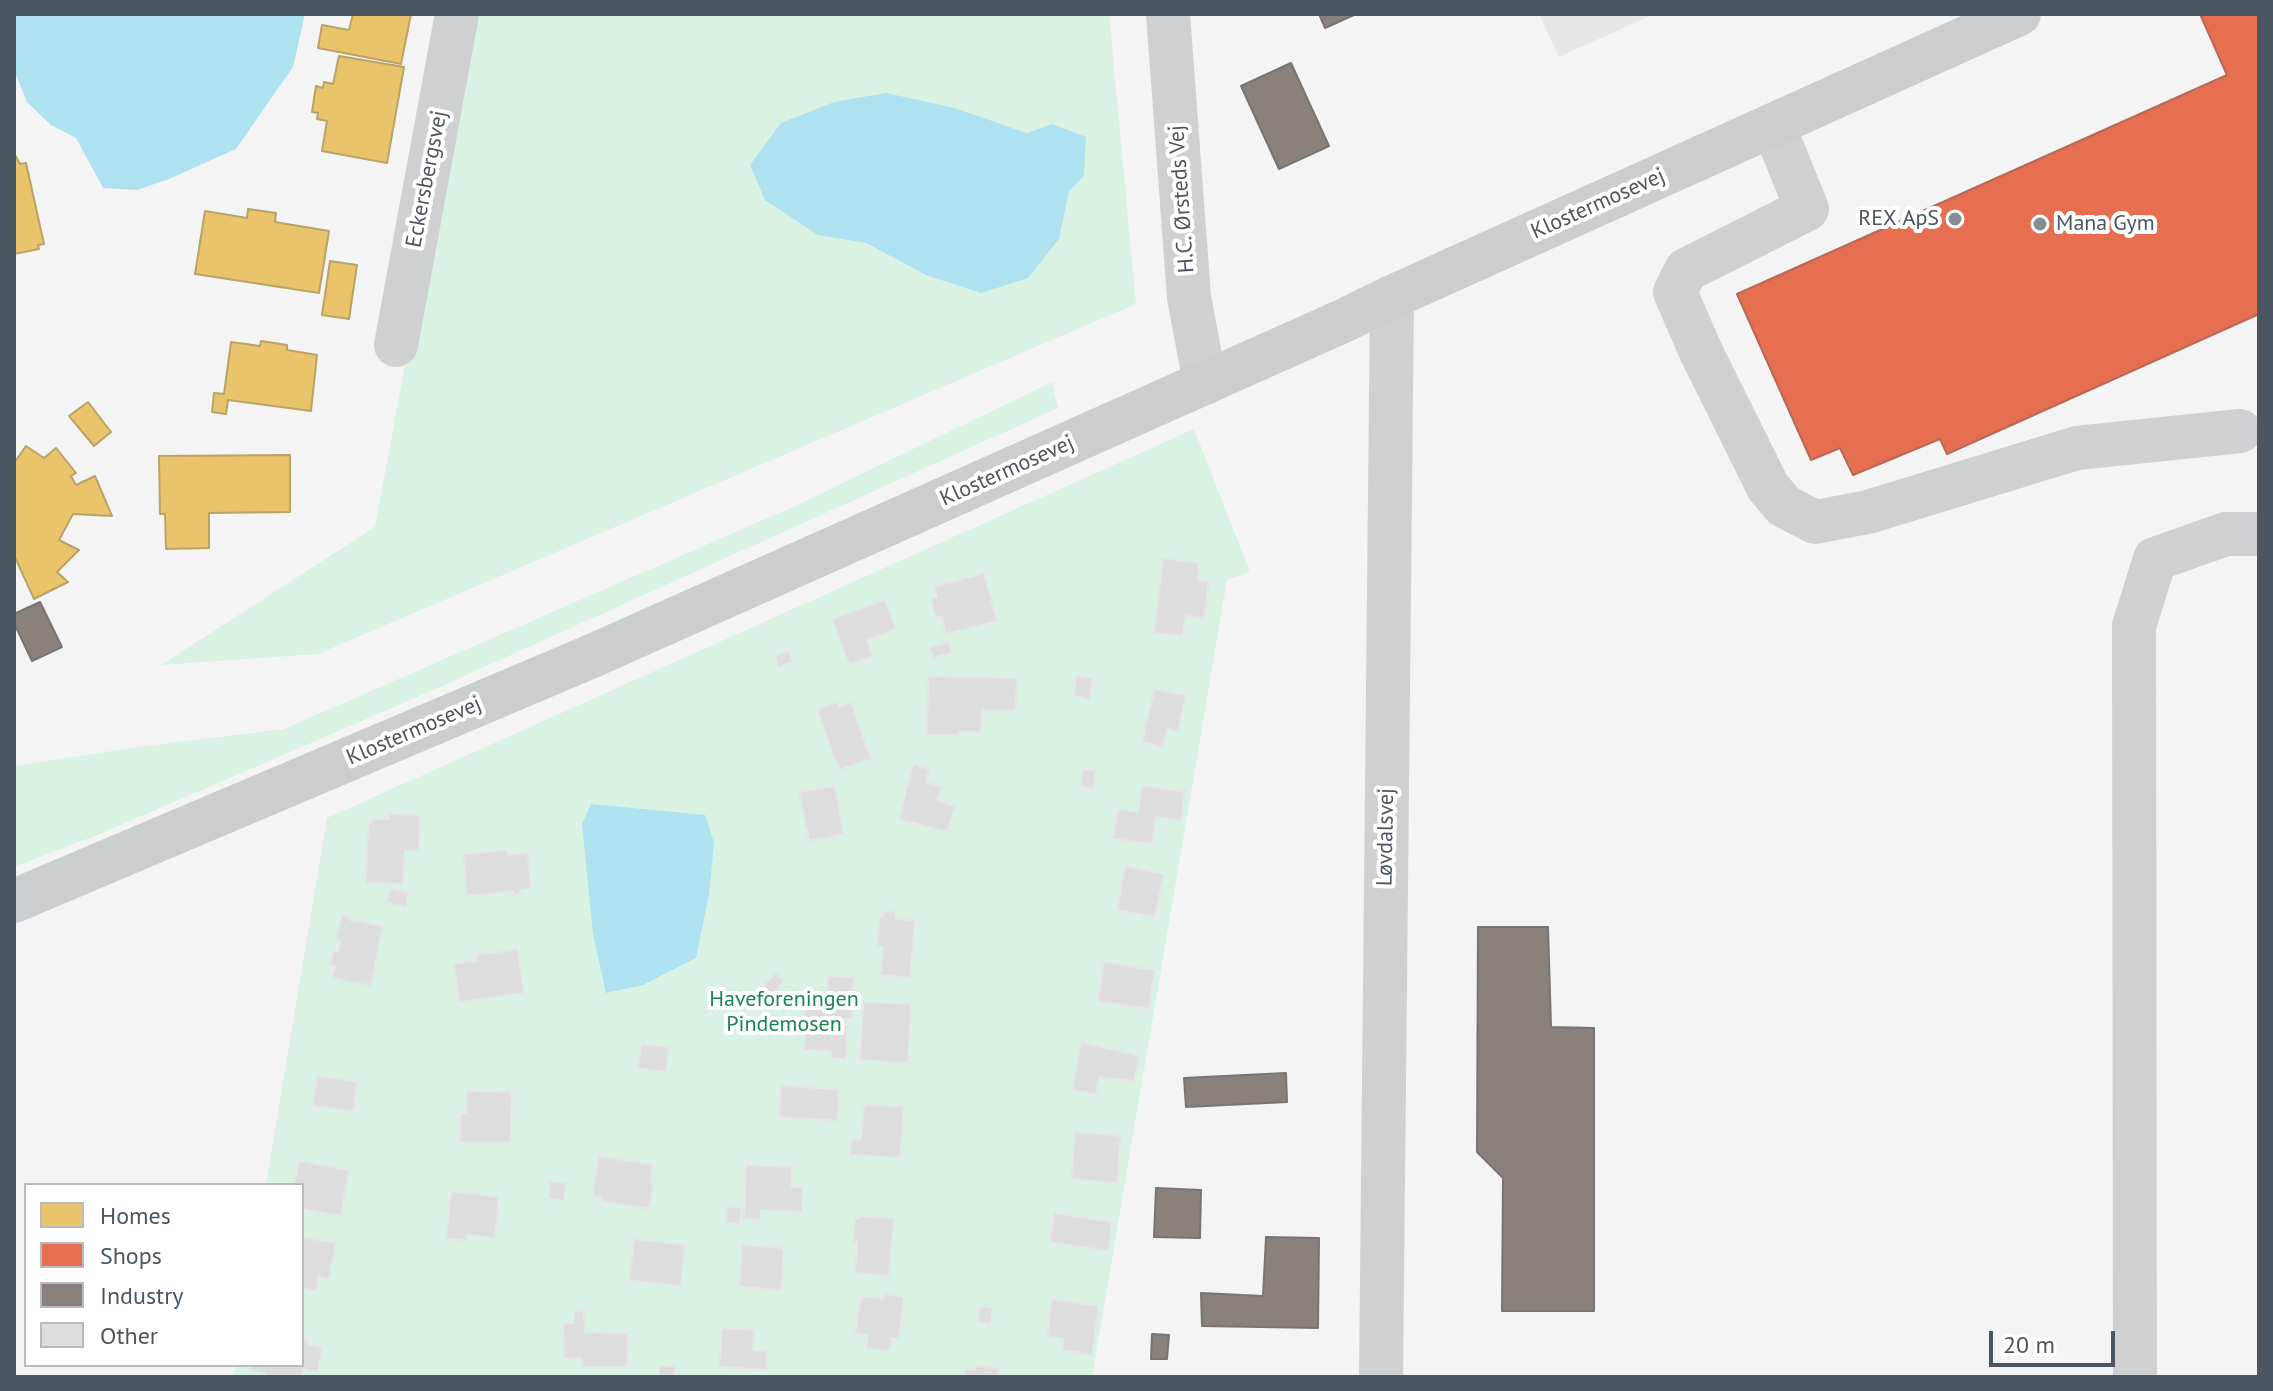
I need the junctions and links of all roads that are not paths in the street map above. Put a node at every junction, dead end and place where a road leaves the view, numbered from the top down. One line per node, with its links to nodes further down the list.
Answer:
1 (457, 14): 6 (street, Eckersbergsvej)
2 (1168, 14): 7 (street, H.C. Ørsteds Vej)
3 (2007, 18): 4 (main road, Klostermosevej)
4 (1773, 125): 5 (main road, Klostermosevej); 8 (street)
5 (1392, 297): 7 (main road, Klostermosevej); 11 (street, Løvdalsvej)
6 (396, 345)
7 (1205, 383): 10 (main road, Klostermosevej)
8 (2240, 431)
9 (2259, 534): 12 (street)
10 (14, 901)
11 (1381, 1377)
12 (2135, 1377)

